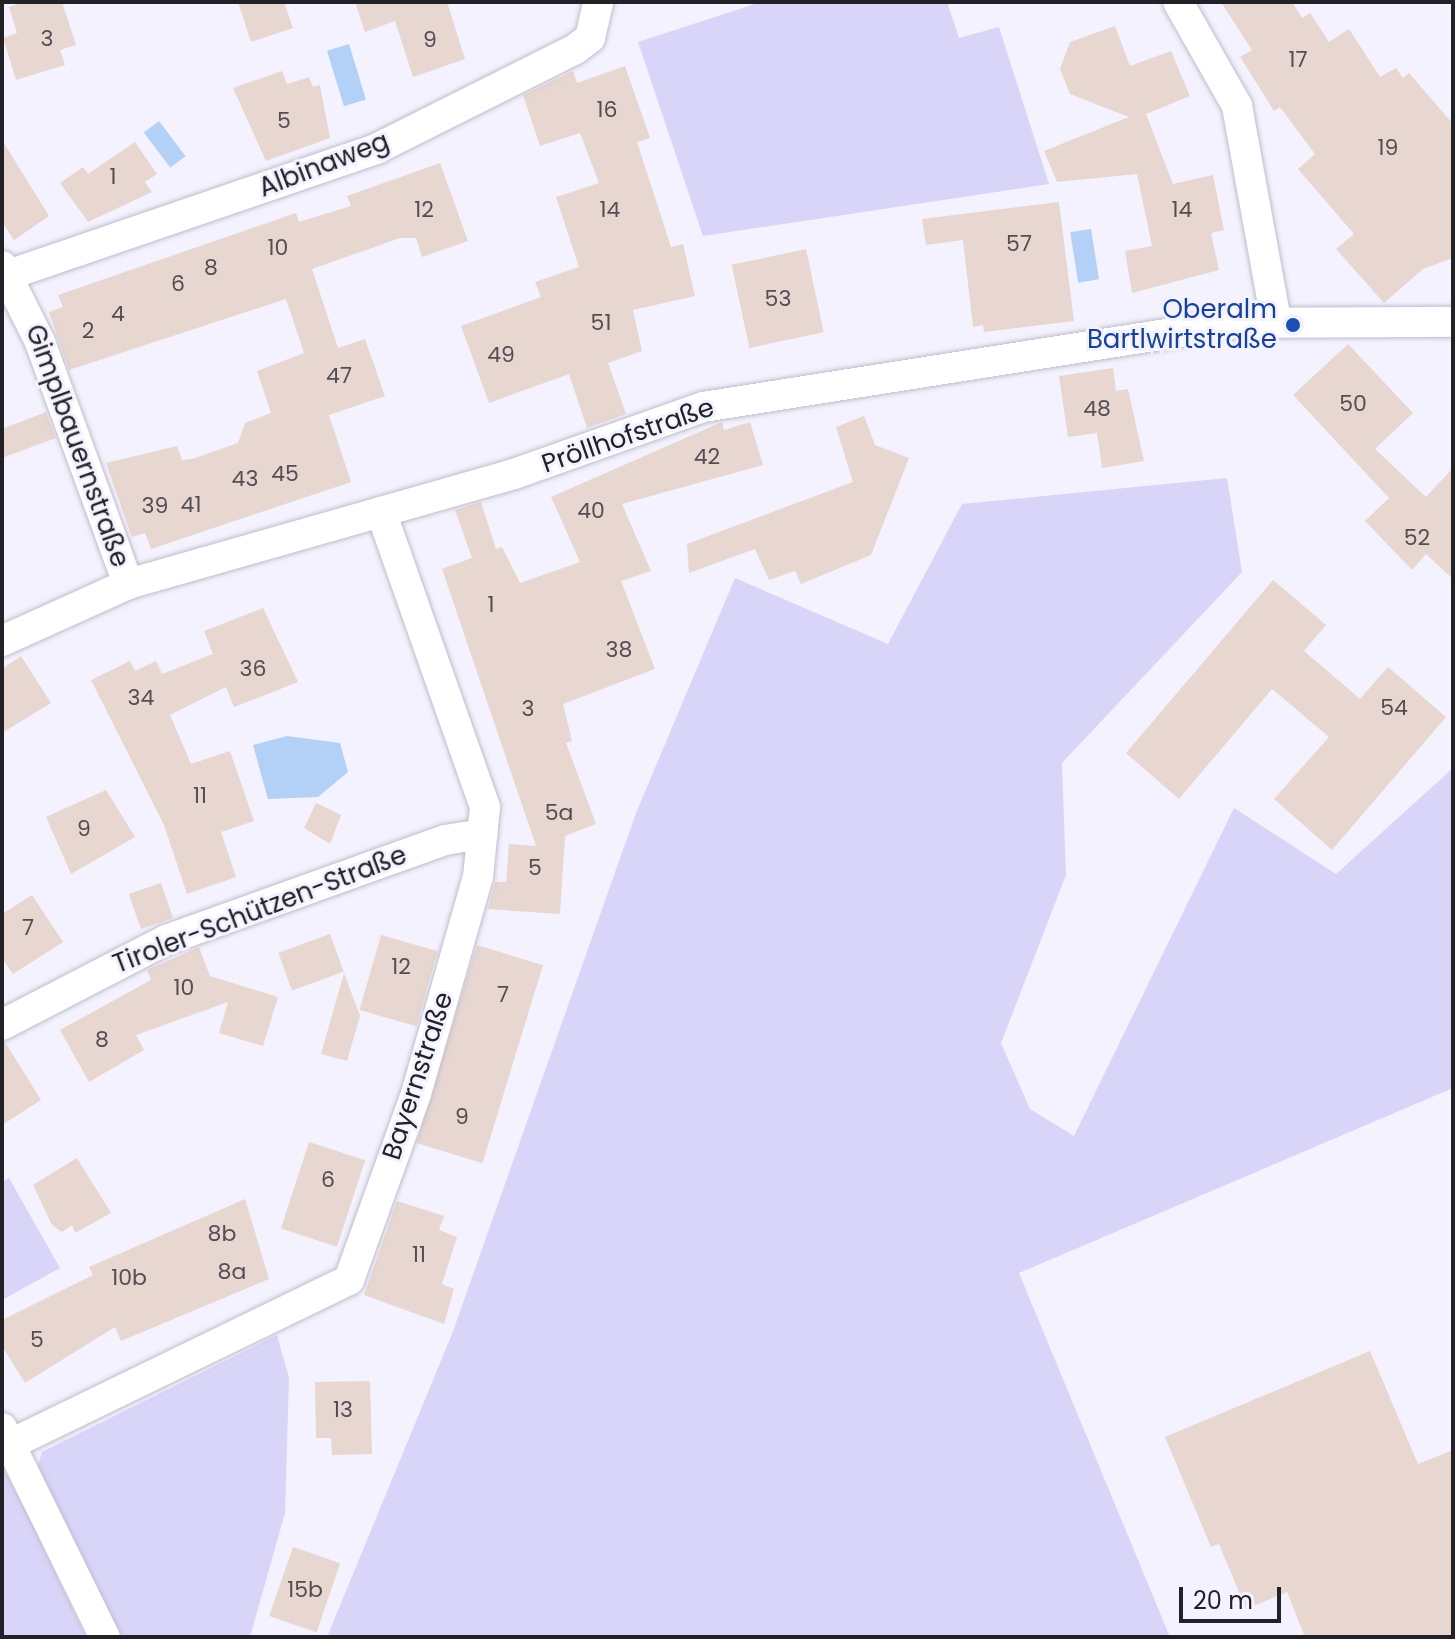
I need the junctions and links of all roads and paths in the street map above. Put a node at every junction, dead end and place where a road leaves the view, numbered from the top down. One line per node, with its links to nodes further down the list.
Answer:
1 (598, 2): 3 (street, Albinaweg)
2 (1178, 2): 4 (street)
3 (7, 270): 7 (street, Gimplbauernstraße)
4 (1276, 320): 5 (street, Pröllhofstraße); 6 (street, Pröllhofstraße)
5 (1453, 322)
6 (381, 512): 7 (street, Pröllhofstraße); 9 (street, Bayernstraße)
7 (128, 584): 8 (street, Pröllhofstraße)
8 (2, 641)
9 (483, 834): 10 (street, Tiroler-Schützen-Straße); 11 (street, Bayernstraße)
10 (2, 1025)
11 (6, 1436): 12 (street)
12 (105, 1637)

